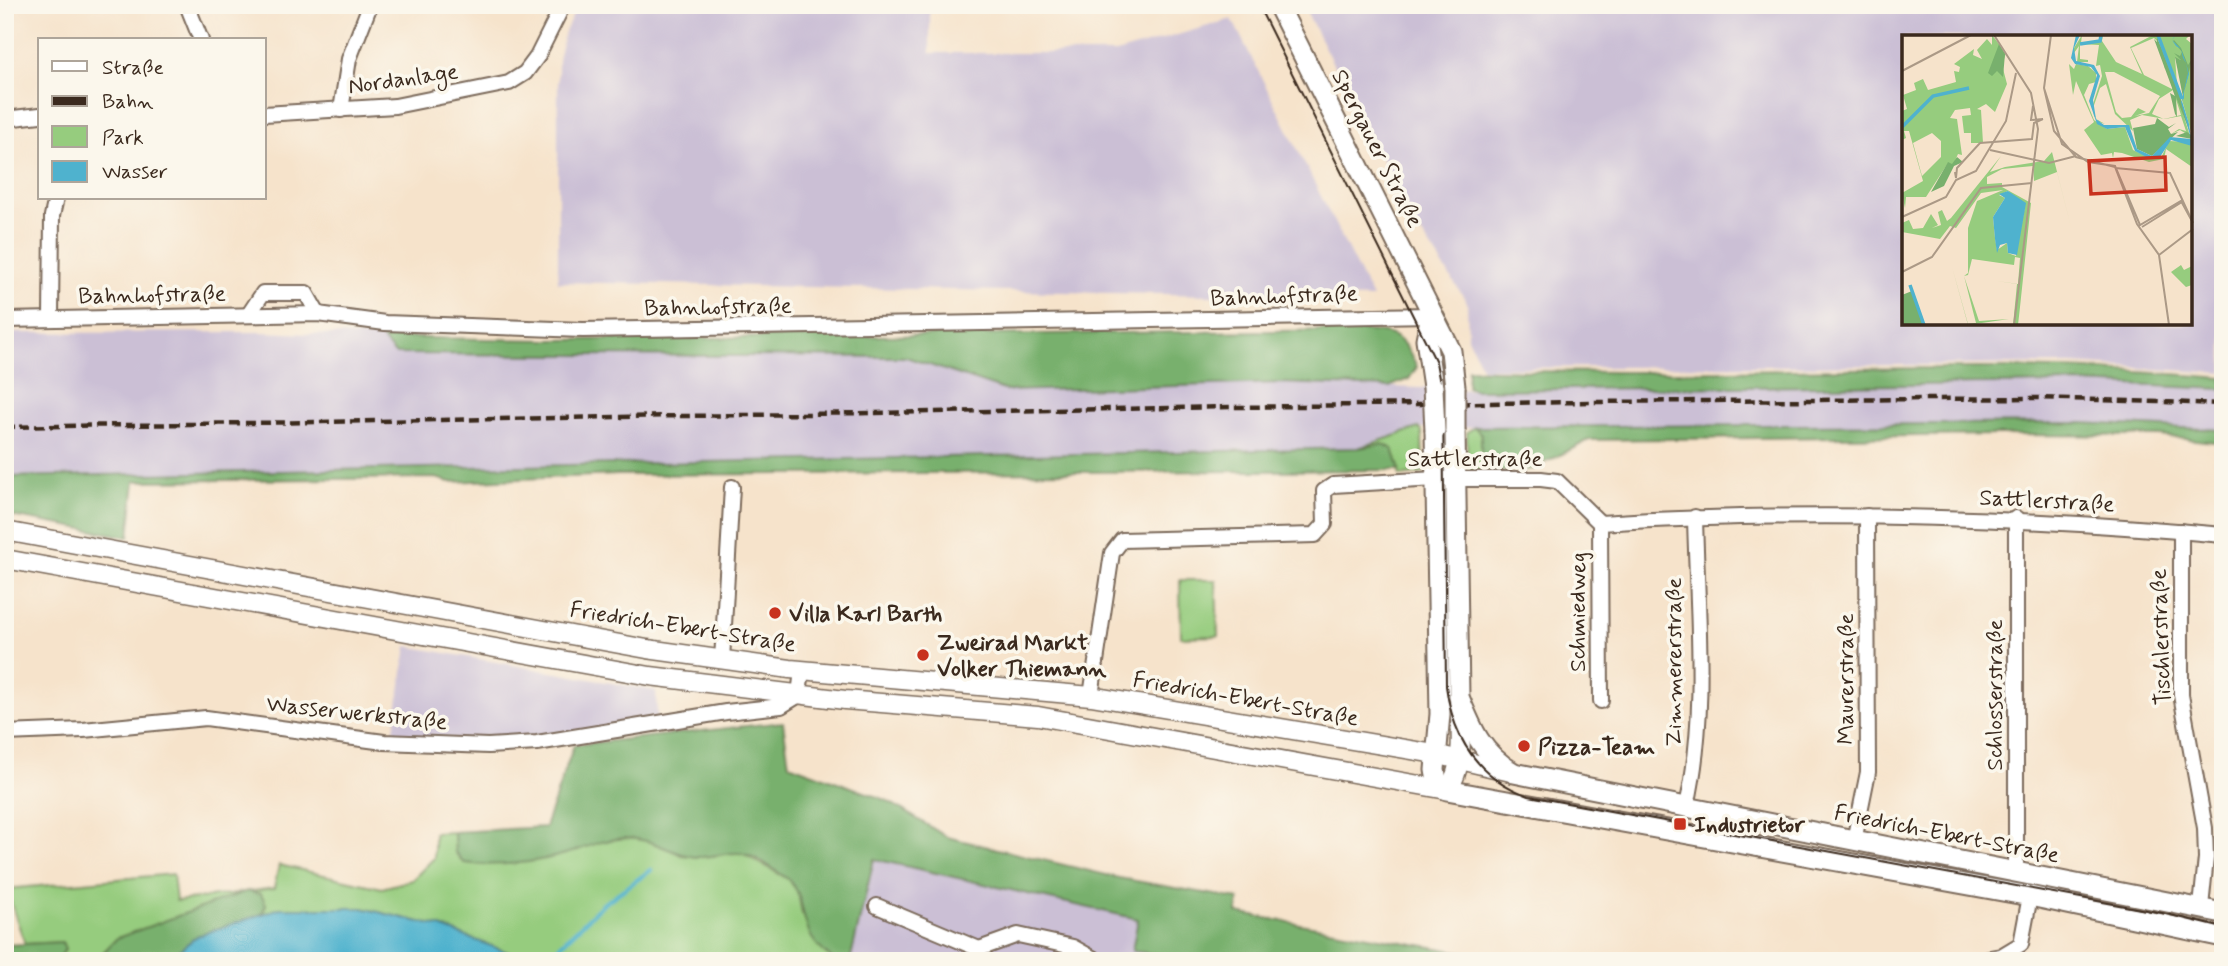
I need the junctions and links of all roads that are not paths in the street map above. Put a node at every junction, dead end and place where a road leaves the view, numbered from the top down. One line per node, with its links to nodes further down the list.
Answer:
1 (187, 5): 5 (street)
2 (370, 5): 6 (street)
3 (563, 5): 6 (street, Nordanlage)
4 (1278, 5): 13 (main road, Spergauer Straße)
5 (200, 38)
6 (341, 110): 8 (street, Nordanlage)
7 (7, 114): 9 (street)
8 (266, 114)
9 (38, 115)
10 (56, 200): 14 (street)
11 (249, 314): 12 (street, Bahnhofstraße); 12 (street); 14 (street, Bahnhofstraße)
12 (318, 314): 13 (street, Bahnhofstraße)
13 (1432, 315): 16 (main road, bridge); 16 (main road, Spergauer Straße, bridge)
14 (51, 319): 15 (street, Bahnhofstraße)
15 (5, 320)
16 (1445, 479): 21 (street, Sattlerstraße); 29 (street, Sattlerstraße); 30 (main road); 33 (main road)
17 (732, 486): 26 (street)
18 (1867, 516): 19 (street, Sattlerstraße); 20 (street, Sattlerstraße); 38 (street, Maurerstraße)
19 (1695, 517): 21 (street, Sattlerstraße); 37 (street, Zimmererstraße)
20 (2016, 518): 23 (street, Sattlerstraße); 39 (street, Schlosserstraße)
21 (1600, 523): 31 (street, Schmiedweg)
22 (5, 531): 26 (street, Friedrich-Ebert-Straße)
23 (2181, 531): 24 (street, Sattlerstraße); 42 (street, Tischlerstraße)
24 (2223, 535)
25 (5, 559): 28 (street, Friedrich-Ebert-Straße)
26 (722, 660): 27 (street, Friedrich-Ebert-Straße)
27 (802, 670): 28 (street); 29 (street, Friedrich-Ebert-Straße)
28 (799, 695): 32 (street, Wasserwerkstraße); 36 (street, Friedrich-Ebert-Straße)
29 (1091, 696): 33 (street, Friedrich-Ebert-Straße)
30 (1459, 697): 34 (street); 35 (main road)
31 (1601, 701)
32 (5, 733)
33 (1435, 754): 34 (street, Friedrich-Ebert-Straße); 36 (main road)
34 (1459, 759): 35 (street, Friedrich-Ebert-Straße); 36 (street)
35 (1514, 773): 37 (main road, Friedrich-Ebert-Straße)
36 (1447, 790): 40 (main road, Friedrich-Ebert-Straße)
37 (1687, 806): 38 (main road, Friedrich-Ebert-Straße)
38 (1854, 841): 39 (main road, Friedrich-Ebert-Straße)
39 (2016, 870): 42 (main road, Friedrich-Ebert-Straße)
40 (2030, 896): 44 (main road, Friedrich-Ebert-Straße); 46 (street)
41 (877, 906): 45 (street)
42 (2201, 907): 43 (main road, Friedrich-Ebert-Straße)
43 (2223, 912)
44 (2223, 937)
45 (1098, 961)
46 (1974, 961)

